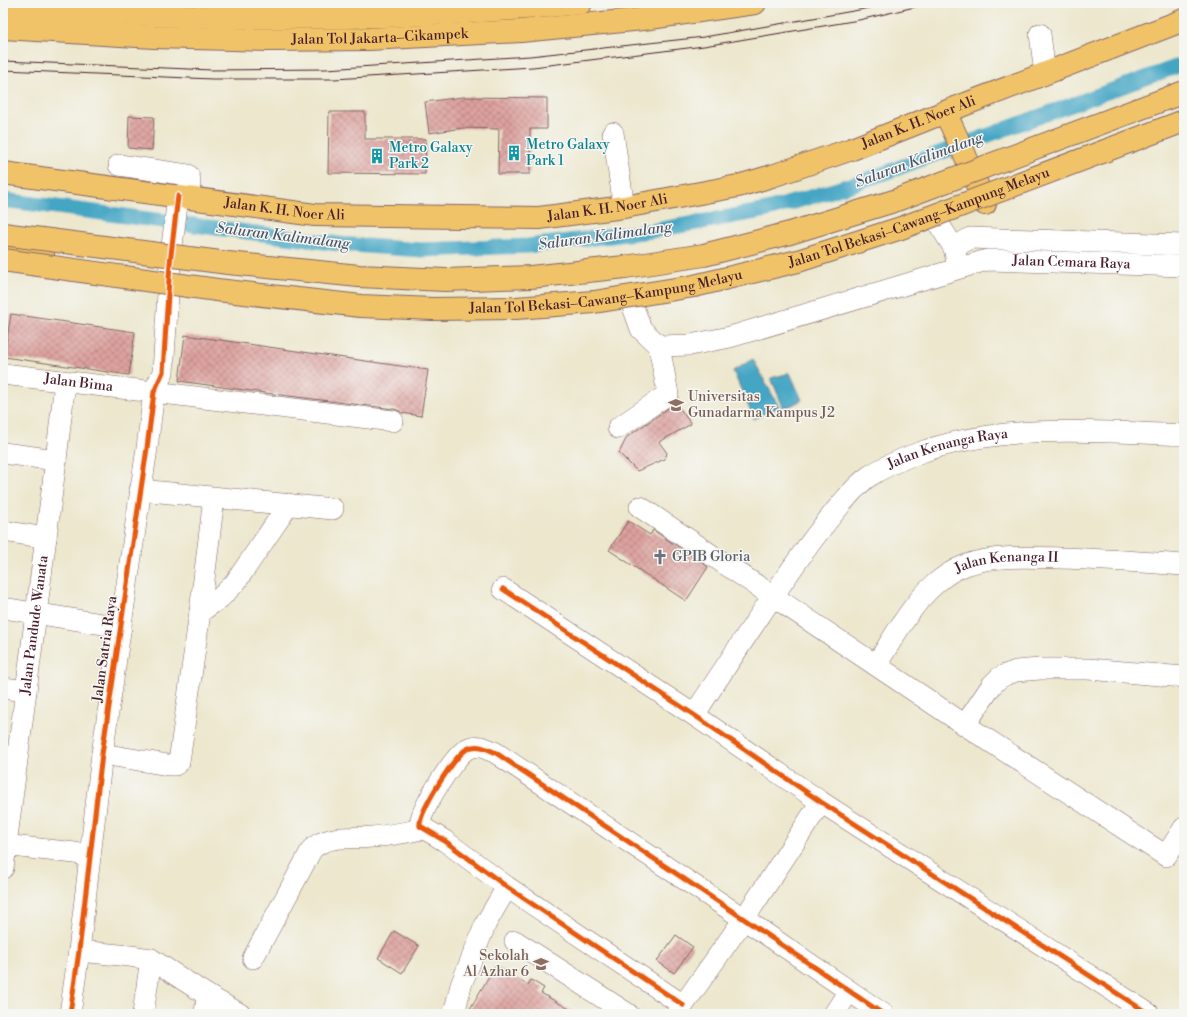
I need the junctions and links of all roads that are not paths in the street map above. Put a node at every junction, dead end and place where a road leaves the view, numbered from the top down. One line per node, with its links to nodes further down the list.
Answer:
1 (581, 3): 3 (main road)
2 (756, 3): 5 (main road, Jalan Tol Jakarta–Cikampek)
3 (3, 7)
4 (1184, 20): 7 (main road, Jalan K. H. Noer Ali)
5 (3, 28)
6 (1040, 34): 7 (street)
7 (1045, 74): 9 (main road, Jalan K. H. Noer Ali)
8 (1184, 92): 21 (main road, Jalan Tol Bekasi–Cawang–Kampung Melayu, bridge)
9 (948, 117): 18 (main road); 19 (main road, Jalan K. H. Noer Ali)
10 (1184, 121): 25 (main road, Jalan Tol Bekasi–Cawang–Kampung Melayu, bridge)
11 (1184, 130): 18 (main road)
12 (613, 133): 19 (street)
13 (3, 160): 16 (main road)
14 (119, 165): 17 (street, Jalan Satria Raya)
15 (3, 173): 16 (main road, Jalan K. H. Noer Ali)
16 (44, 179): 17 (main road, Jalan K. H. Noer Ali)
17 (181, 201): 19 (main road, Jalan K. H. Noer Ali); 29 (street, Jalan Satria Raya)
18 (985, 204): 20 (main road)
19 (624, 207)
20 (937, 221): 24 (street); 30 (main road)
21 (3, 234)
22 (1184, 245): 24 (street, Jalan Cemara Raya)
23 (3, 249): 28 (main road)
24 (961, 252): 26 (street, Jalan Cemara Raya); 31 (street)
25 (3, 260)
26 (1184, 266)
27 (3, 267): 28 (main road)
28 (80, 277): 29 (main road)
29 (163, 287): 30 (main road); 34 (street, Jalan Satria Raya)
30 (631, 301): 31 (street)
31 (659, 346): 36 (street)
32 (3, 374): 33 (street, Jalan Bima)
33 (65, 382): 34 (street, Jalan Bima); 39 (street, Jalan Pandude Wanata)
34 (154, 392): 35 (street, Jalan Bima); 40 (street, Jalan Satria Raya)
35 (393, 421)
36 (618, 428)
37 (1184, 435): 49 (street, Jalan Kenanga Raya)
38 (3, 453): 39 (street)
39 (56, 460): 46 (street, Jalan Pandude Wanata)
40 (140, 490): 41 (street); 53 (street, Jalan Satria Raya)
41 (214, 498): 42 (street); 51 (street)
42 (289, 504): 44 (street); 51 (street)
43 (640, 507): 49 (street)
44 (333, 509)
45 (3, 531): 46 (street)
46 (46, 538): 52 (street, Jalan Pandude Wanata)
47 (1184, 565): 54 (street, Jalan Kenanga II)
48 (503, 589): 58 (street)
49 (772, 596): 54 (street); 58 (street, Jalan Kenanga Raya)
50 (3, 608): 52 (street)
51 (200, 612): 60 (street)
52 (36, 613): 53 (street); 57 (street, Jalan Pandude Wanata)
53 (121, 627): 60 (street, Jalan Satria Raya)
54 (876, 665): 59 (street)
55 (1184, 676): 59 (street)
56 (3, 688): 57 (street)
57 (26, 690): 64 (street, Jalan Pandude Wanata)
58 (694, 715): 61 (street)
59 (965, 726): 62 (street)
60 (102, 754): 65 (street, Jalan Satria Raya)
61 (821, 802): 68 (street); 83 (street)
62 (1184, 828)
63 (424, 829): 67 (street); 68 (street); 71 (street)
64 (4, 846): 65 (street); 66 (street, Jalan Pandude Wanata)
65 (90, 856): 70 (street, Jalan Satria Raya)
66 (3, 868)
67 (506, 887): 75 (street); 79 (street)
68 (744, 919): 73 (street); 75 (street)
69 (515, 941): 80 (street)
70 (79, 951): 72 (street); 76 (street, Jalan Satria Raya)
71 (253, 958)
72 (151, 959): 74 (street); 77 (street)
73 (849, 991): 81 (street); 82 (street)
74 (206, 1005): 78 (street)
75 (680, 1010)
76 (70, 1014)
77 (143, 1014)
78 (240, 1014)
79 (454, 1014)
80 (628, 1014)
81 (834, 1014)
82 (883, 1014)
83 (1149, 1014)

